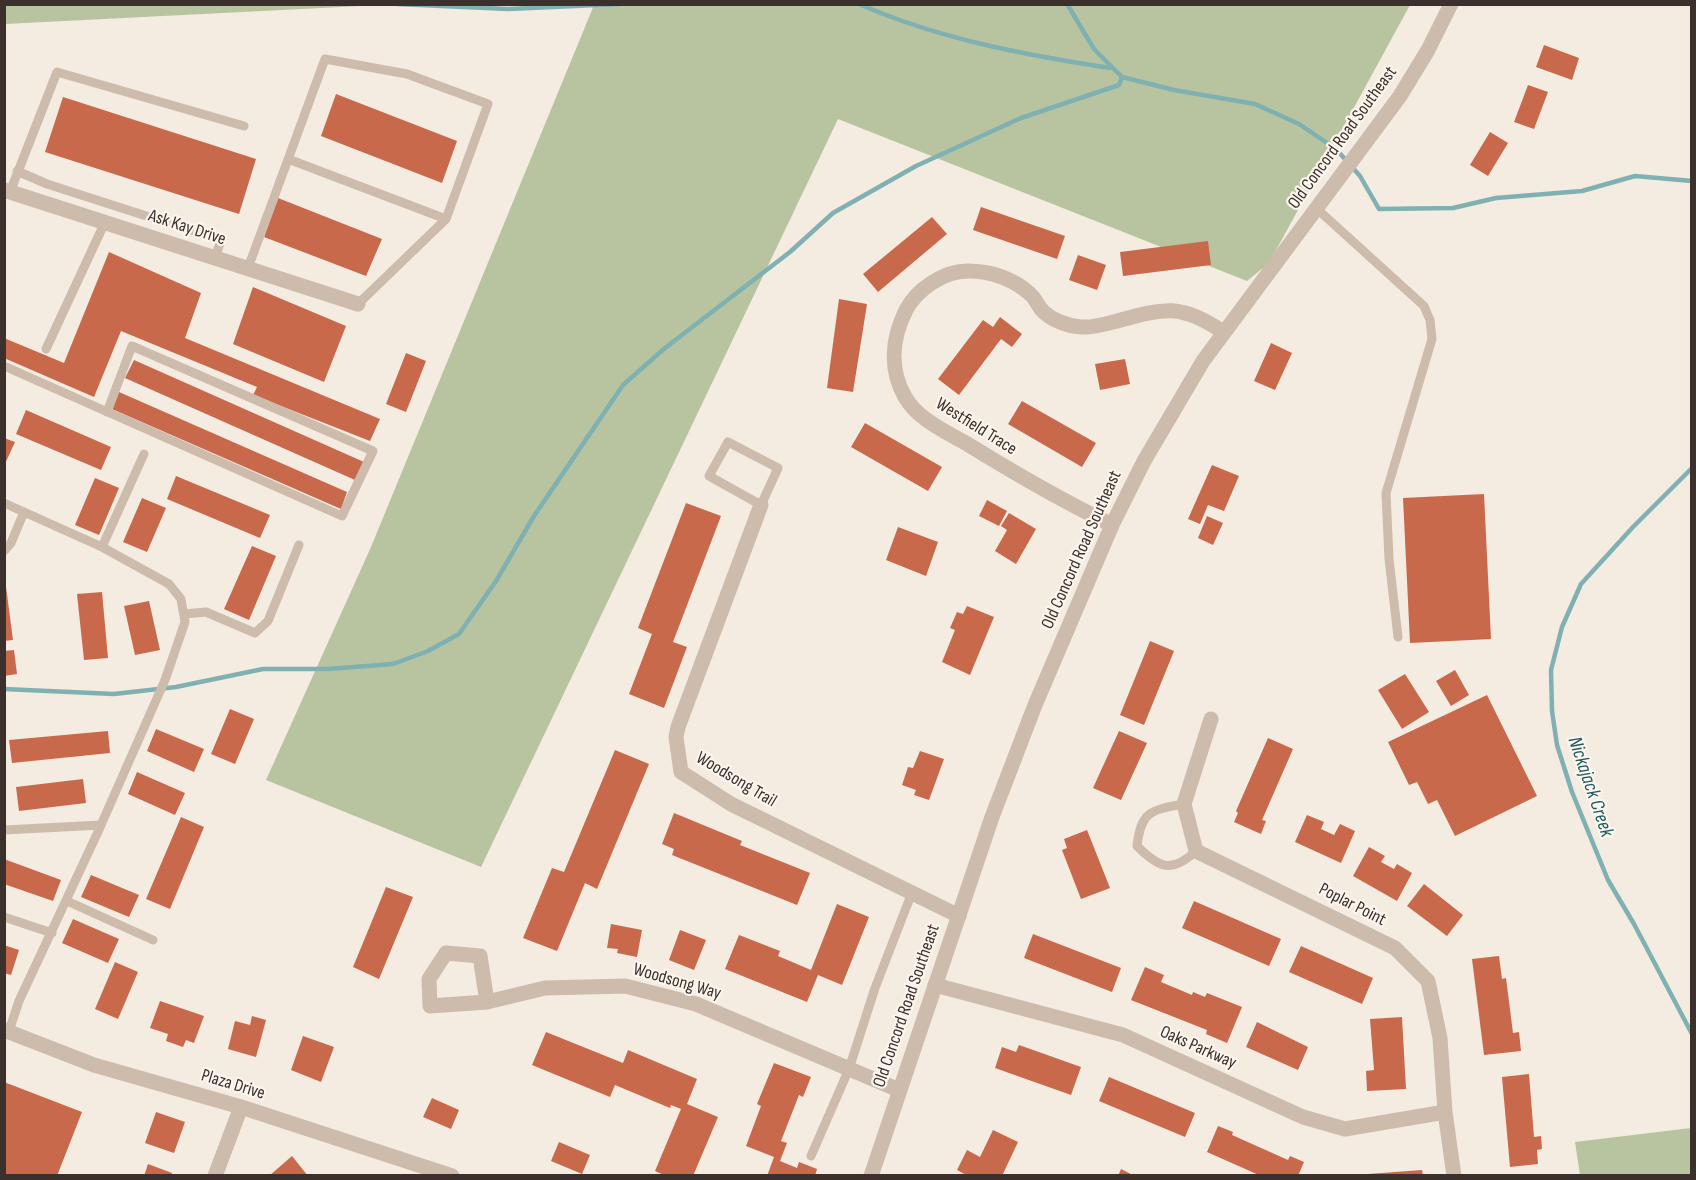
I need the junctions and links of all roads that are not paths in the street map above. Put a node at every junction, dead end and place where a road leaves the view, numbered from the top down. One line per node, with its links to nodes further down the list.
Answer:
1 (1451, 4): 6 (street, Old Concord Road Southeast)
2 (244, 126): 4 (lane)
3 (288, 159): 7 (lane); 7 (lane); 10 (lane)
4 (17, 171): 5 (lane); 9 (lane)
5 (7, 191): 8 (street, Ask Kay Drive)
6 (1320, 202): 12 (street, Old Concord Road Southeast); 25 (lane)
7 (446, 219): 11 (lane)
8 (105, 222): 9 (street, Ask Kay Drive); 13 (lane)
9 (215, 258): 10 (street, Ask Kay Drive)
10 (248, 268): 11 (street, Ask Kay Drive)
11 (358, 304)
12 (1223, 332): 20 (street, Old Concord Road Southeast); 20 (street, Westfield Trace)
13 (46, 349)
14 (4, 366): 15 (lane)
15 (107, 412): 15 (lane)
16 (144, 454): 22 (lane)
17 (4, 503): 19 (lane)
18 (761, 505): 18 (lane); 31 (street, Woodsong Trail)
19 (24, 512): 22 (lane); 23 (lane)
20 (1112, 525): 34 (street, Old Concord Road Southeast)
21 (299, 545): 24 (lane)
22 (102, 547): 24 (lane)
23 (4, 551)
24 (185, 614): 28 (lane)
25 (1398, 637)
26 (1211, 719): 27 (street)
27 (1184, 804): 30 (street); 30 (lane)
28 (101, 825): 29 (lane); 32 (lane)
29 (4, 830)
30 (1196, 851): 43 (street, Poplar Point)
31 (911, 895): 34 (street, Woodsong Trail); 40 (lane)
32 (67, 901): 35 (lane); 36 (lane)
33 (4, 916): 35 (lane)
34 (959, 916): 37 (street, Old Concord Road Southeast)
35 (52, 933): 39 (lane)
36 (153, 940)
37 (935, 985): 41 (street, Old Concord Road Southeast); 43 (street, Oaks Parkway)
38 (487, 1002): 38 (street, Woodsong Way); 40 (street, Woodsong Way)
39 (7, 1030): 42 (street, Plaza Drive)
40 (849, 1069): 41 (street, Woodsong Way); 44 (lane)
41 (899, 1090): 47 (street, Old Concord Road Southeast)
42 (241, 1107): 45 (street); 46 (street, Plaza Drive)
43 (1444, 1112): 48 (street, Poplar Point)
44 (811, 1156)
45 (215, 1176)
46 (452, 1176)
47 (871, 1176)
48 (1454, 1176)

